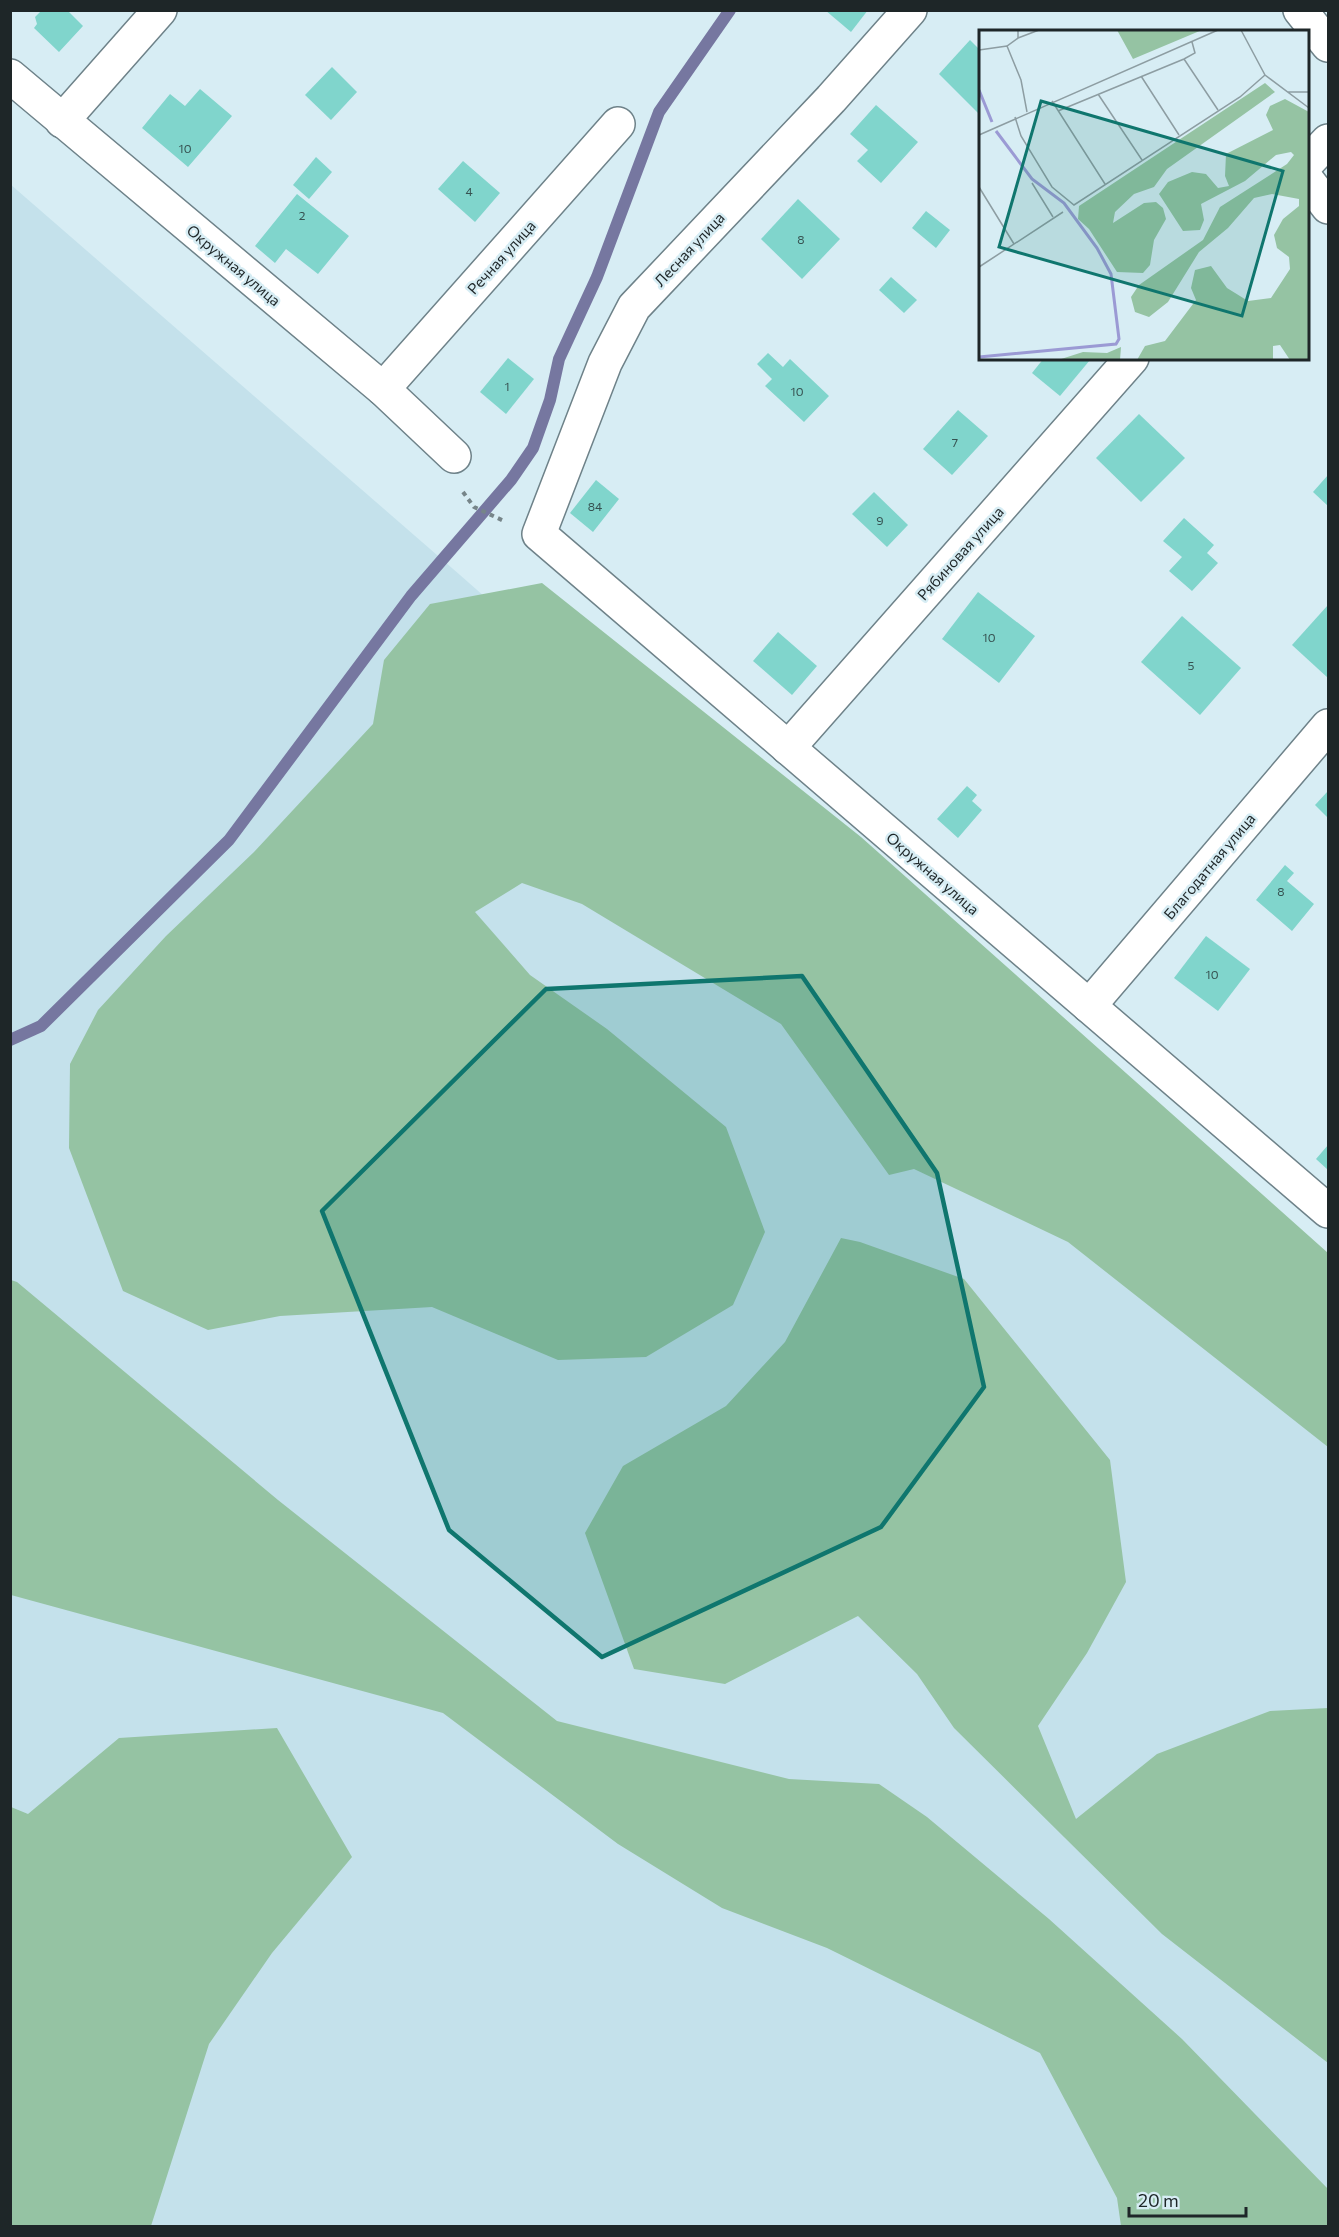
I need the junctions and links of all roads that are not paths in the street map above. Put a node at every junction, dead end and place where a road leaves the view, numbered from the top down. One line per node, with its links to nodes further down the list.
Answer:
1 (160, 10): 6 (street)
2 (910, 10): 15 (street, Лесная улица)
3 (1300, 10): 4 (street)
4 (1329, 45)
5 (10, 76): 6 (street, Окружная улица)
6 (62, 121): 13 (street, Окружная улица)
7 (618, 124): 13 (street, Речная улица)
8 (1329, 141): 9 (street)
9 (1309, 161)
10 (1309, 182): 11 (street)
11 (1329, 207)
12 (1130, 360): 17 (street, Рябиновая улица)
13 (383, 390): 14 (street, Окружная улица)
14 (454, 456)
15 (538, 534): 17 (street, Окружная улица)
16 (1329, 726): 18 (street, Благодатная улица)
17 (788, 748): 18 (street, Окружная улица)
18 (1089, 1006): 19 (street, Окружная улица)
19 (1329, 1211)

